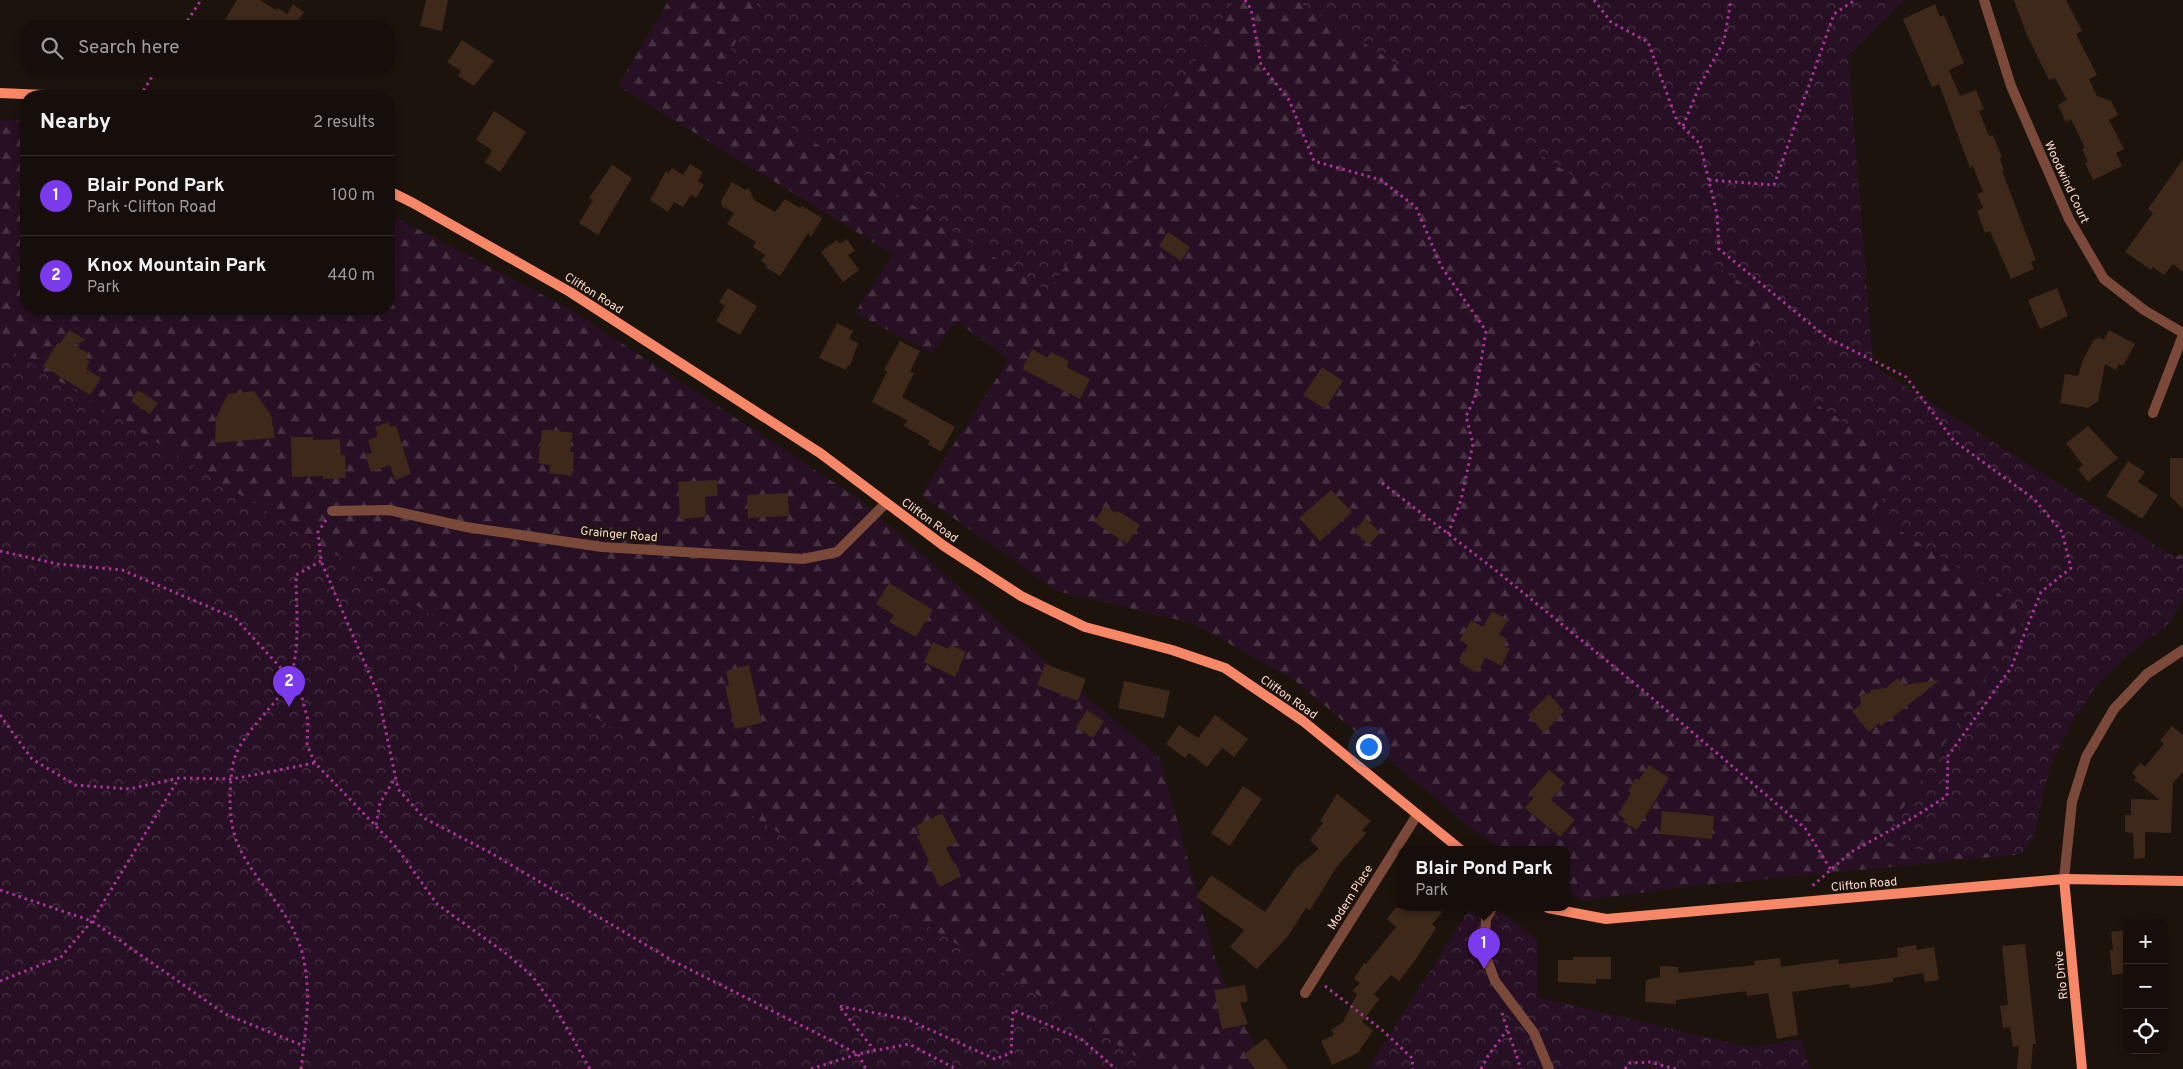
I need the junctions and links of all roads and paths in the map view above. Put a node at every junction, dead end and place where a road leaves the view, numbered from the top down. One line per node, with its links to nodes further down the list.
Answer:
1 (201, 0): 8 (path)
2 (1244, 0): 21 (path)
3 (1594, 0): 13 (path)
4 (1731, 0): 13 (path)
5 (1855, 0): 7 (path)
6 (1984, 0): 16 (street, Woodwind Court)
7 (1850, 1): 14 (path)
8 (188, 20)
9 (153, 75): 10 (path)
10 (144, 90)
11 (0, 93): 12 (main road)
12 (20, 94)
13 (1683, 126): 14 (path)
14 (1709, 180): 36 (path)
15 (395, 194): 19 (main road, Clifton Road)
16 (2183, 334): 17 (street)
17 (2153, 413)
18 (1382, 483): 21 (path)
19 (886, 503): 20 (street, Grainger Road); 31 (main road, Clifton Road)
20 (332, 511): 23 (path)
21 (1448, 534): 36 (path)
22 (0, 551): 25 (path)
23 (321, 561): 25 (path); 28 (path)
24 (2183, 650): 37 (street)
25 (290, 678): 27 (path); 30 (path)
26 (0, 715): 29 (path)
27 (316, 762): 30 (path); 32 (path)
28 (396, 777): 32 (path); 51 (path)
29 (180, 778): 30 (path); 43 (path)
30 (232, 779): 49 (path)
31 (1418, 815): 33 (street, Modern Place); 34 (main road, Clifton Road)
32 (376, 825): 53 (path)
33 (1398, 846)
34 (1455, 846)
35 (1398, 847): 44 (street, Modern Place)
36 (1831, 870): 40 (path)
37 (2064, 879): 38 (main road, Clifton Road); 40 (main road, Clifton Road); 64 (main road, Rio Drive)
38 (2183, 881)
39 (0, 890): 43 (path)
40 (1793, 902): 42 (main road, Clifton Road)
41 (1490, 911): 47 (street)
42 (1564, 911)
43 (92, 921): 45 (path); 49 (path)
44 (1315, 978): 46 (street, Modern Place); 58 (path)
45 (0, 981)
46 (1305, 993)
47 (1504, 993): 48 (path); 61 (street)
48 (1508, 1029): 59 (path); 60 (path)
49 (304, 1046): 52 (path)
50 (875, 1050): 51 (path); 56 (path); 57 (path)
51 (858, 1054): 54 (path); 55 (path)
52 (301, 1069)
53 (590, 1069)
54 (811, 1069)
55 (866, 1069)
56 (956, 1069)
57 (1116, 1069)
58 (1413, 1069)
59 (1481, 1069)
60 (1522, 1069)
61 (1549, 1069)
62 (1625, 1069): 63 (path)
63 (1676, 1069)
64 (2082, 1069)

